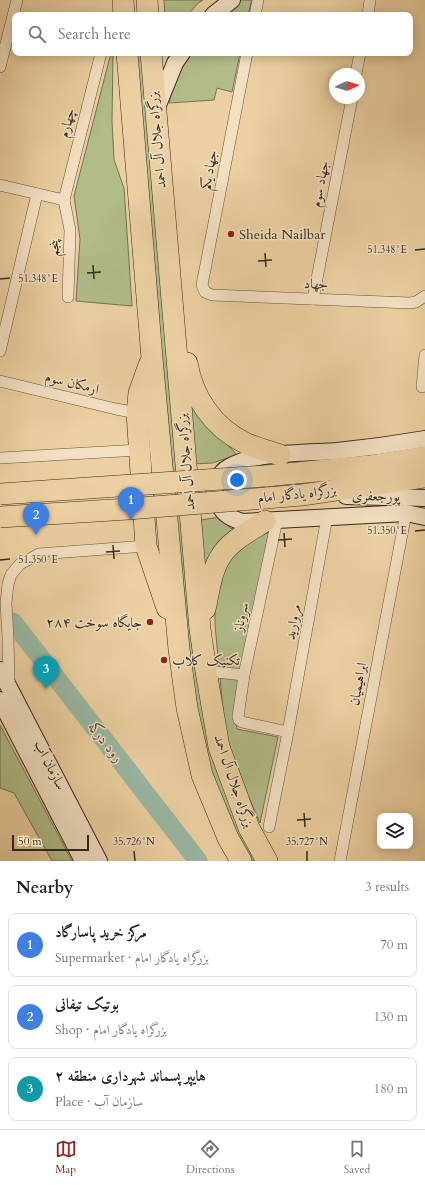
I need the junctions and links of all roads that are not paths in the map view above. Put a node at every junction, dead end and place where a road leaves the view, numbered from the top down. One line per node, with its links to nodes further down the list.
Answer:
1 (18, 0): 7 (street)
2 (123, 0): 8 (highway)
3 (147, 0): 9 (highway)
4 (232, 0): 10 (street)
5 (258, 0): 11 (street)
6 (370, 0): 12 (street)
7 (15, 12)
8 (124, 12)
9 (148, 12)
10 (217, 12)
11 (256, 12)
12 (368, 12)
13 (12, 22): 20 (street)
14 (100, 56): 26 (street, چهارم)
15 (127, 56): 34 (highway, بزرگراه جلال آل احمد)
16 (151, 56): 23 (highway, بزرگراه جلال آل احمد)
17 (180, 56): 23 (street)
18 (246, 56): 27 (street, جهاد یکم)
19 (359, 56): 21 (street)
20 (0, 66)
21 (357, 68)
22 (351, 104): 31 (street, جهاد سوم)
23 (155, 114): 30 (highway, بزرگراه جلال آل احمد)
24 (0, 185): 25 (street)
25 (37, 194): 26 (street); 32 (street)
26 (64, 200): 29 (street, پنجم)
27 (205, 292): 31 (street, جهاد)
28 (425, 296): 31 (street, جهاد)
29 (68, 297)
30 (171, 297): 40 (highway); 53 (highway, بزرگراه جلال آل احمد)
31 (313, 299)
32 (0, 351)
33 (425, 355): 36 (street)
34 (152, 358): 37 (highway); 54 (highway, بزرگراه جلال آل احمد)
35 (0, 381): 37 (street, ارمکان سوم)
36 (422, 387)
37 (137, 413): 39 (highway)
38 (425, 439): 40 (street)
39 (139, 450): 42 (street); 52 (highway)
40 (280, 455): 51 (street)
41 (425, 457): 44 (highway, بزرگراه یادگار امام, bridge)
42 (0, 458)
43 (425, 478): 45 (highway, بزرگراه یادگار امام)
44 (0, 494)
45 (302, 495): 46 (street, پورجعفری); 49 (highway, بزرگراه یادگار امام, bridge)
46 (425, 498)
47 (406, 513): 48 (street); 50 (street); 65 (street, ابراهیمیان)
48 (425, 516)
49 (0, 517)
50 (327, 517): 51 (street); 59 (street, مروارید)
51 (271, 521): 53 (highway); 57 (street, سروناز)
52 (146, 546): 54 (highway); 58 (street)
53 (200, 629): 56 (highway, بزرگراه جلال آل احمد)
54 (178, 637): 63 (highway, بزرگراه جلال آل احمد)
55 (0, 670): 58 (street, سازمان آب)
56 (206, 671): 57 (street); 64 (highway, بزرگراه جلال آل احمد)
57 (244, 675): 59 (street, سروناز)
58 (4, 694): 61 (street, سازمان آب); 62 (street, سازمان آب)
59 (288, 732): 60 (street, مروارید)
60 (269, 828)
61 (83, 861)
62 (99, 861)
63 (241, 861)
64 (267, 861)
65 (340, 861)

